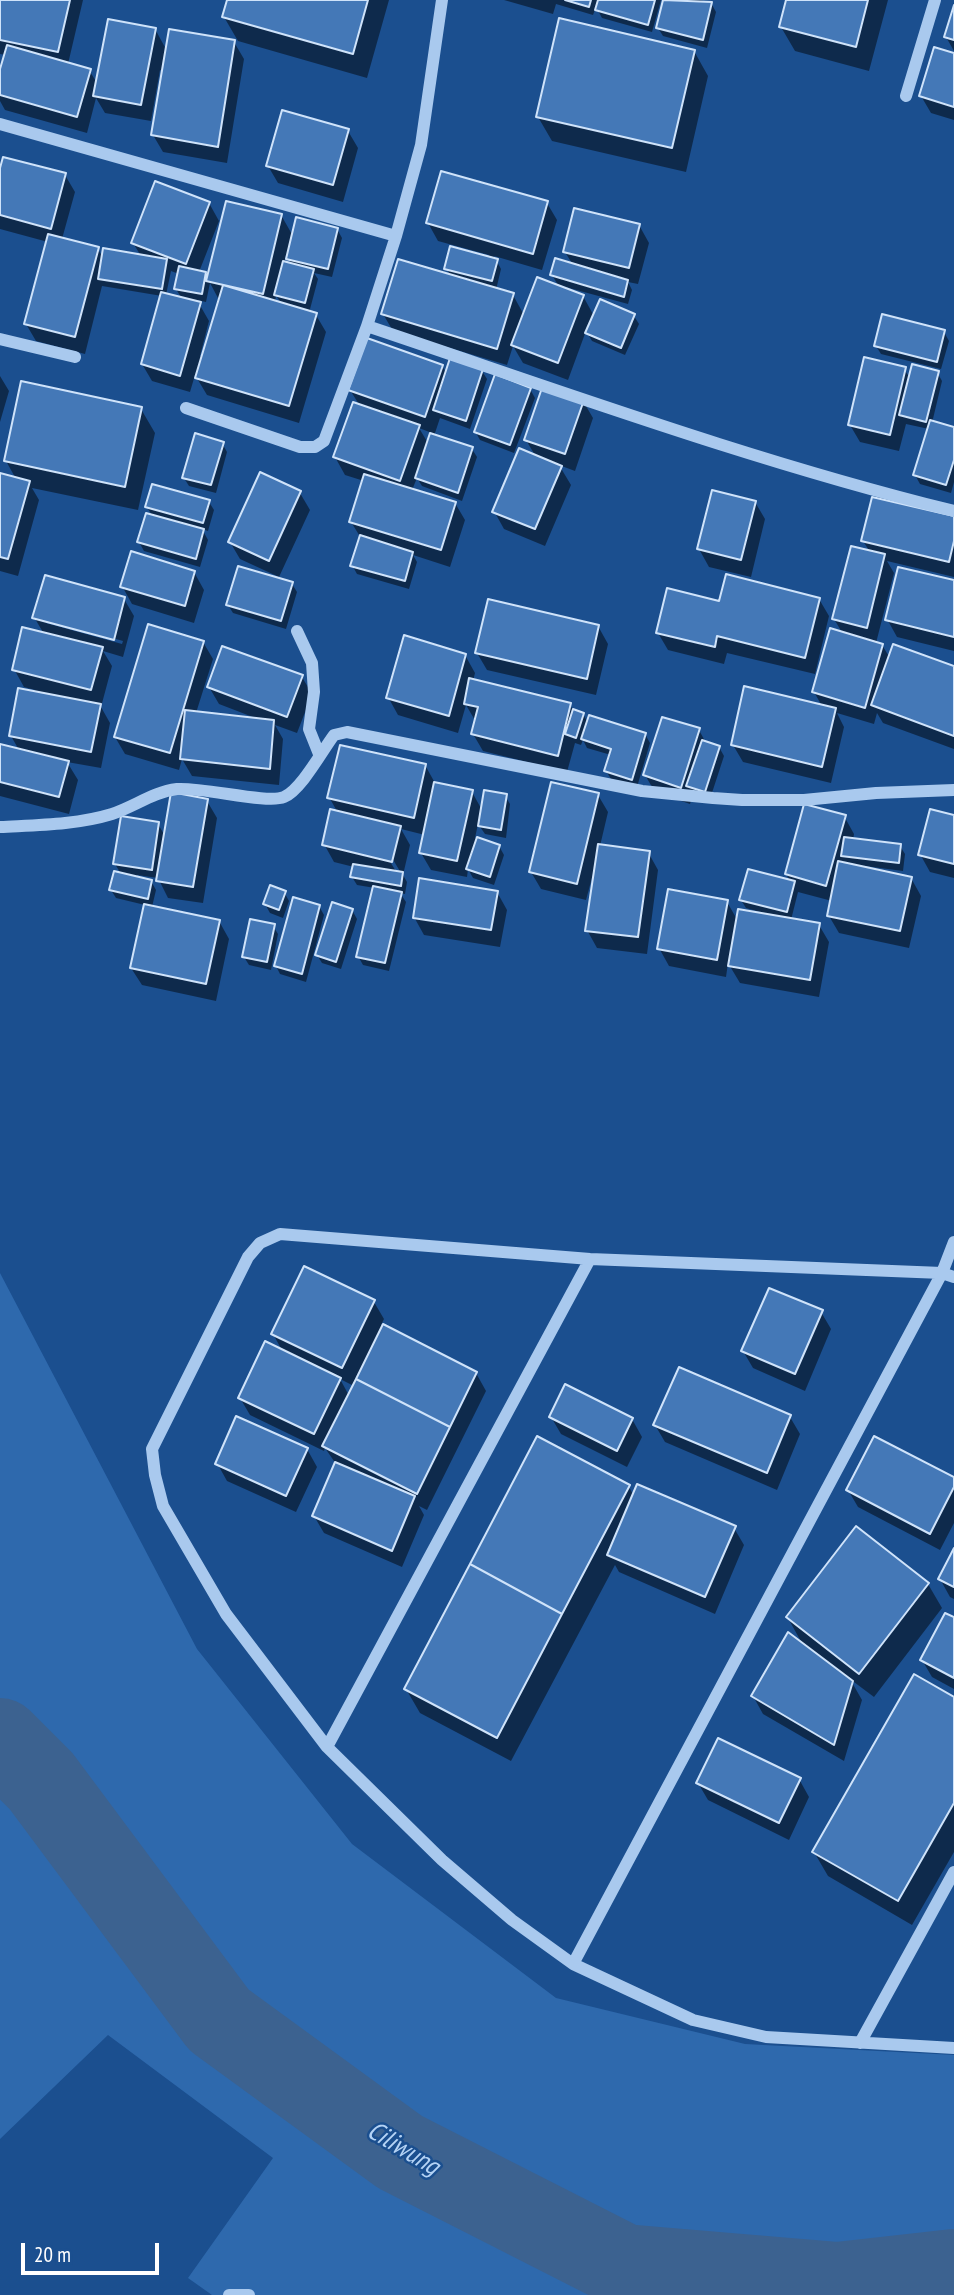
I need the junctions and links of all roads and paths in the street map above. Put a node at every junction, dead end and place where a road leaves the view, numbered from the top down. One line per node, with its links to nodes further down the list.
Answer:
1 (442, 0): 5 (street)
2 (935, 0): 3 (street)
3 (906, 96)
4 (0, 124): 5 (street)
5 (396, 236): 6 (street)
6 (367, 326): 9 (street); 10 (street)
7 (0, 339): 8 (street)
8 (75, 357)
9 (186, 408)
10 (954, 511)
11 (296, 631): 12 (street)
12 (319, 754): 13 (street); 14 (street)
13 (954, 790)
14 (0, 827)
15 (954, 1242): 17 (street)
16 (590, 1259): 17 (street); 18 (street); 18 (street)
17 (948, 1275): 20 (street)
18 (327, 1747): 20 (street)
19 (954, 1872): 21 (street)
20 (573, 1964): 21 (street)
21 (860, 2043): 22 (street)
22 (954, 2048)
23 (229, 2295): 24 (street)
24 (249, 2295)

